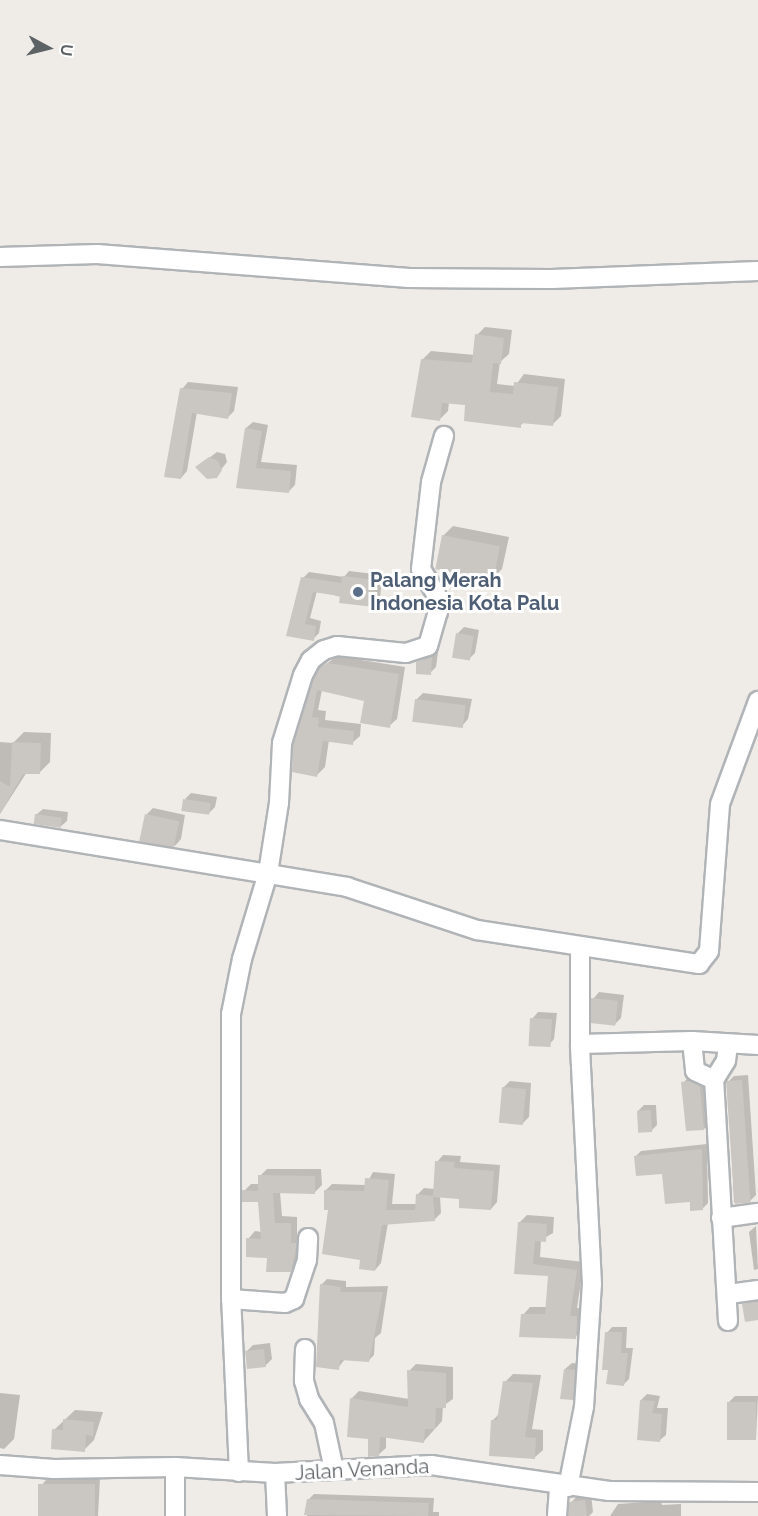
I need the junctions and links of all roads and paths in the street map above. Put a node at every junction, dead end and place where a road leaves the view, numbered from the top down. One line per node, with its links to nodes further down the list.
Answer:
1 (0, 257): 2 (street)
2 (758, 271)
3 (444, 436): 6 (street)
4 (758, 701): 7 (street)
5 (0, 830): 6 (street)
6 (268, 873): 7 (street); 18 (street)
7 (580, 949): 9 (street)
8 (692, 1041): 9 (street); 10 (street); 12 (street)
9 (580, 1044): 26 (street)
10 (728, 1045): 11 (street); 12 (street)
11 (758, 1045)
12 (714, 1080): 14 (street)
13 (758, 1213): 14 (street)
14 (721, 1218): 17 (street)
15 (308, 1238): 18 (street)
16 (758, 1290): 17 (street)
17 (729, 1294): 19 (street)
18 (231, 1299): 24 (street)
19 (728, 1321)
20 (305, 1349): 23 (street)
21 (0, 1465): 22 (street, Jalan Venanda)
22 (175, 1467): 24 (street, Jalan Venanda); 28 (street)
23 (334, 1470): 25 (street, Jalan Venanda); 26 (street, Jalan Venanda)
24 (239, 1472): 25 (street, Jalan Venanda)
25 (275, 1473): 29 (street)
26 (564, 1486): 27 (street, Jalan Venanda); 30 (street)
27 (758, 1492)
28 (175, 1516)
29 (277, 1516)
30 (557, 1516)

